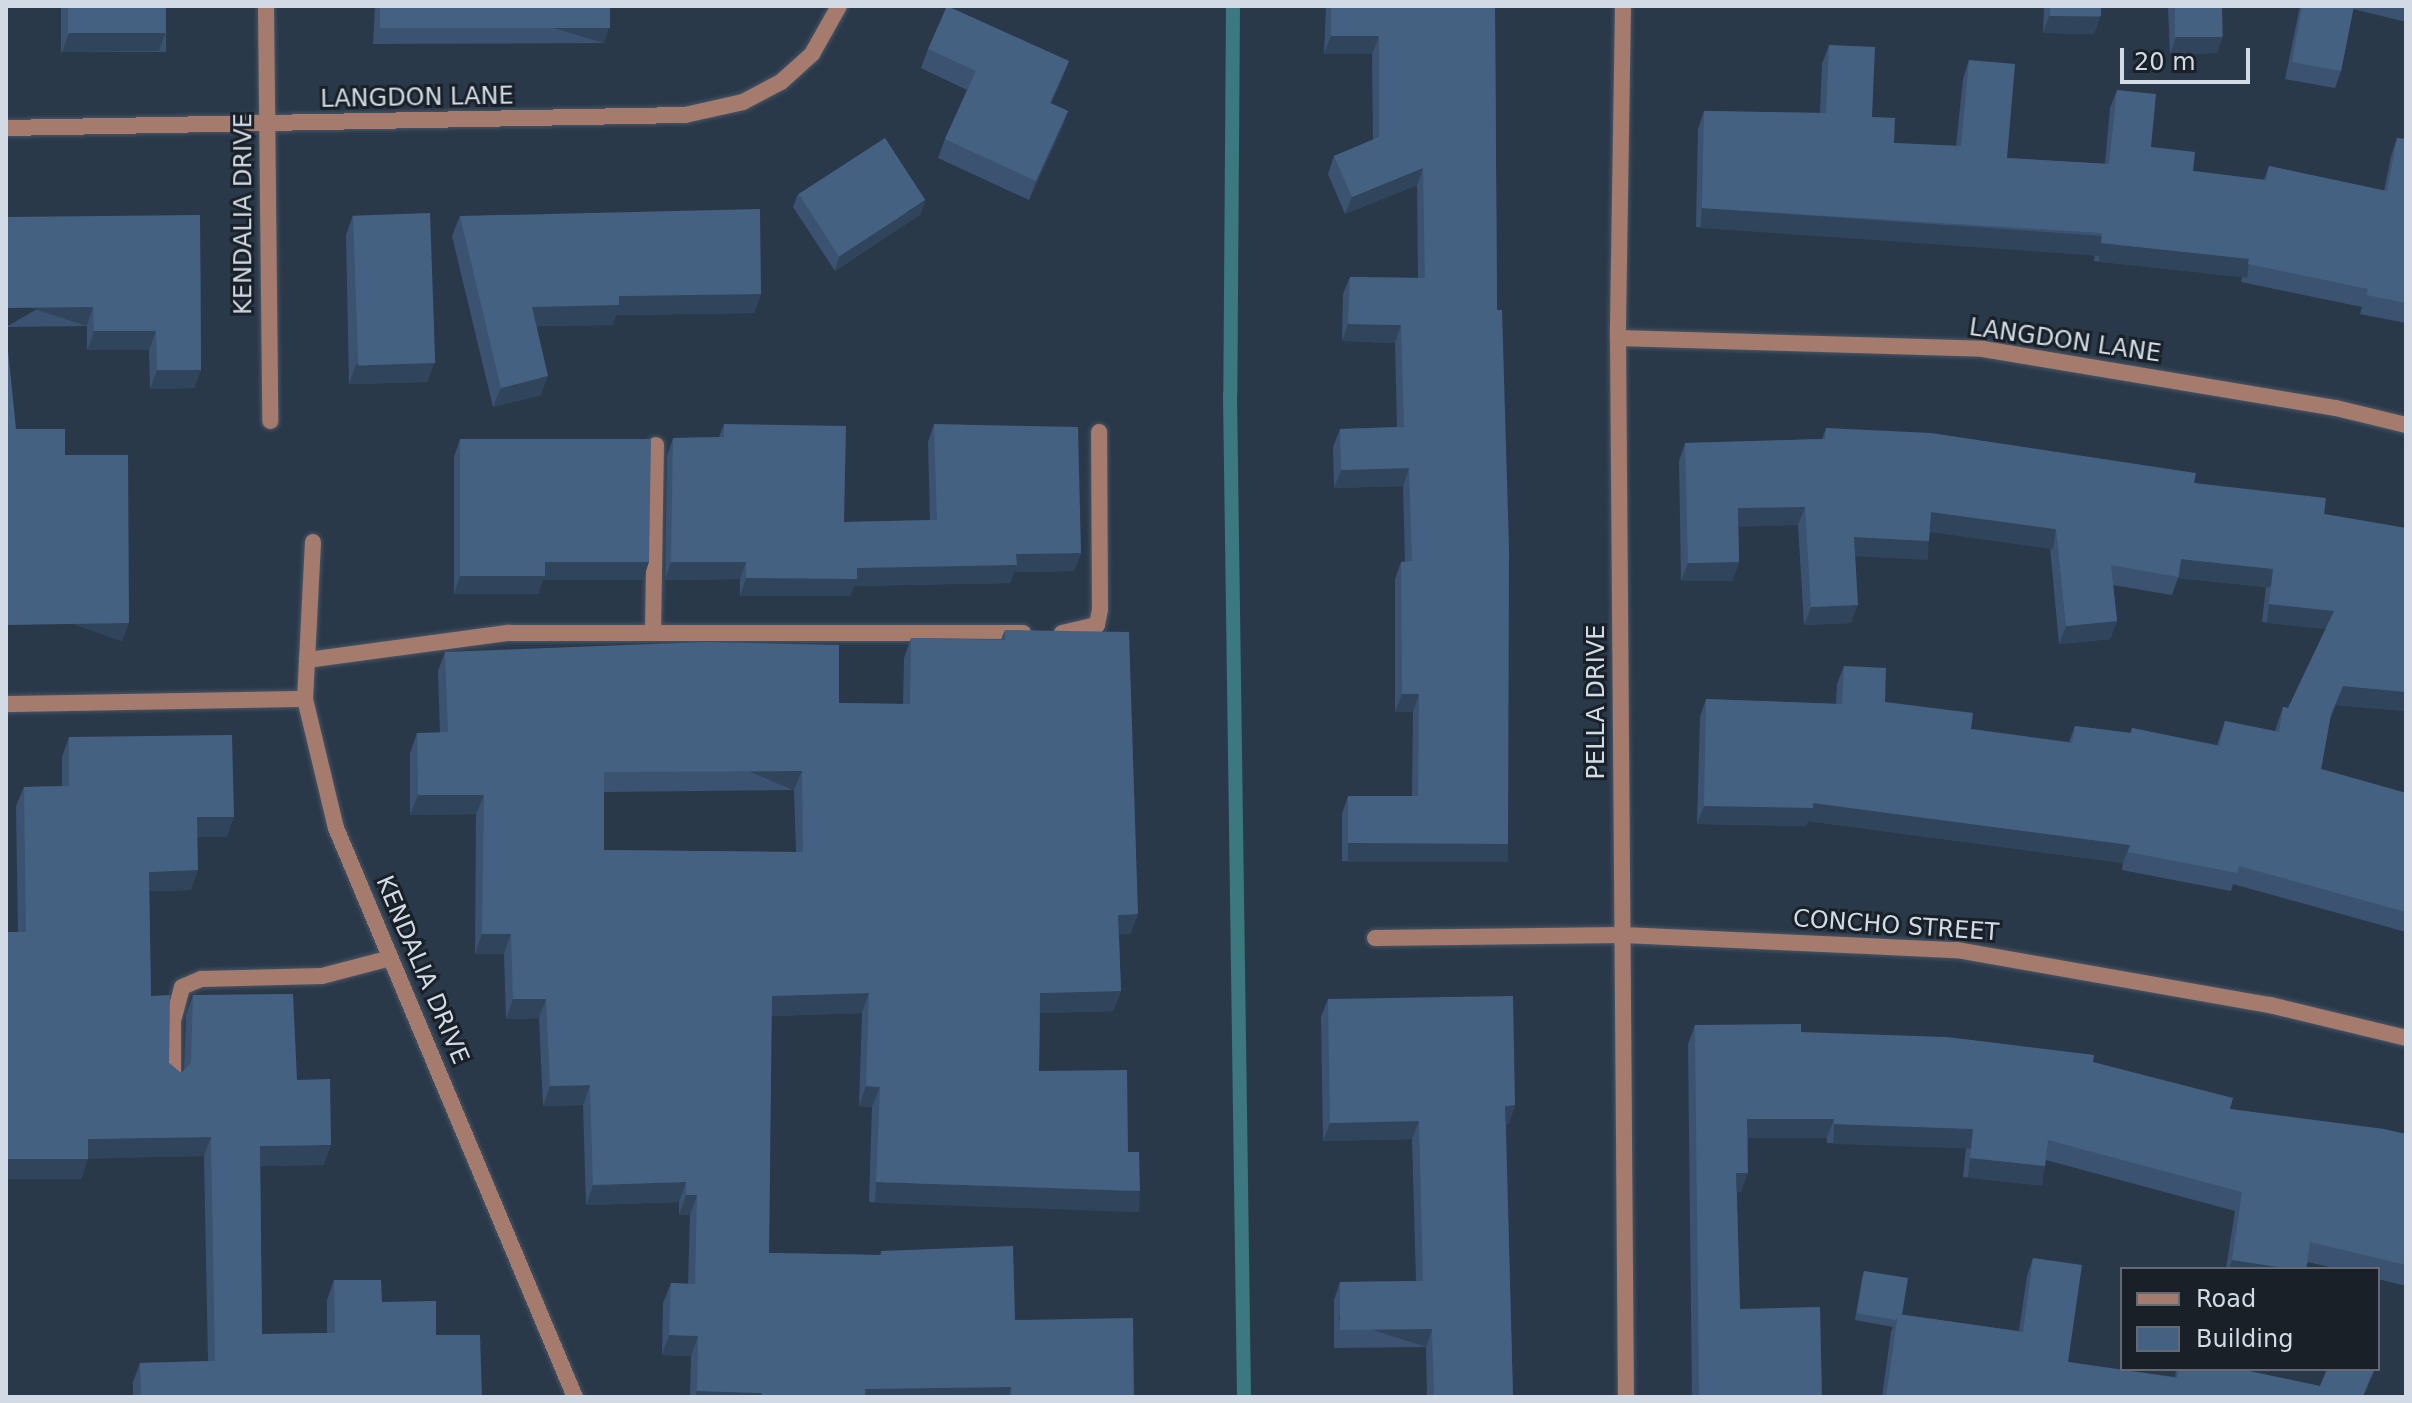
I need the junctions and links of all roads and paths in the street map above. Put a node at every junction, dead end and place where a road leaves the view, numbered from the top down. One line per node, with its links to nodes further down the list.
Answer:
1 (266, 6): 4 (street, KENDALIA DRIVE)
2 (839, 6): 4 (street, LANGDON LANE)
3 (1623, 6): 6 (street, PELLA DRIVE)
4 (267, 124): 5 (street, LANGDON LANE); 7 (street, KENDALIA DRIVE)
5 (6, 128)
6 (1618, 338): 8 (street, LANGDON LANE); 16 (street, PELLA DRIVE)
7 (270, 421)
8 (2406, 425)
9 (1099, 432): 12 (street)
10 (656, 445): 12 (street)
11 (313, 542): 13 (street, KENDALIA DRIVE)
12 (653, 633): 13 (street)
13 (307, 660): 14 (street, KENDALIA DRIVE)
14 (305, 699): 15 (street); 18 (street, KENDALIA DRIVE)
15 (6, 704)
16 (1623, 935): 17 (street, CONCHO STREET); 19 (street, CONCHO STREET); 22 (street, PELLA DRIVE)
17 (1375, 938)
18 (391, 958): 20 (street); 21 (street, KENDALIA DRIVE)
19 (2406, 1038)
20 (173, 1082)
21 (575, 1397)
22 (1626, 1397)

